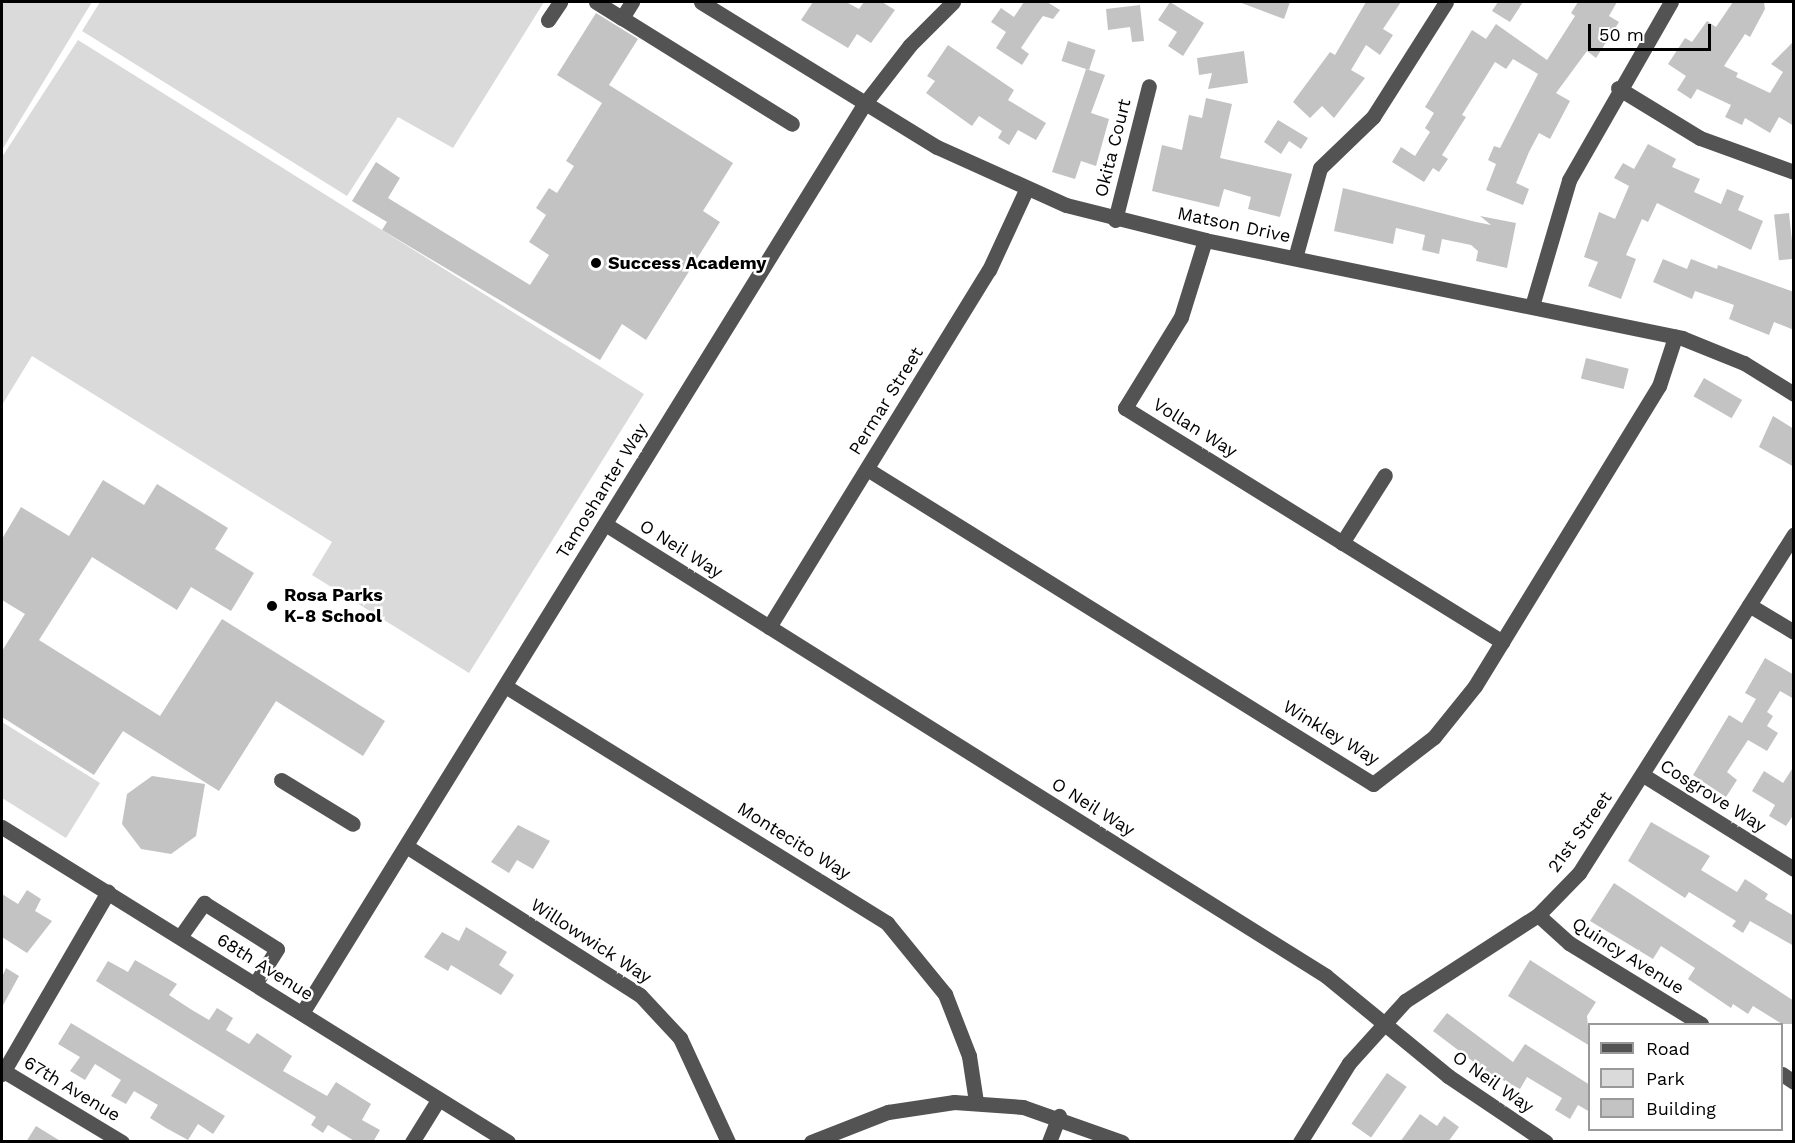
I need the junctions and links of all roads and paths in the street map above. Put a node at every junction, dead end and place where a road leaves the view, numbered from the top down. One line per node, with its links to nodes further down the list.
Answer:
1 (560, 2): 9 (street)
2 (596, 2): 8 (street)
3 (632, 2): 8 (street)
4 (701, 2): 12 (street, Matson Drive)
5 (953, 2): 12 (street, Tamoshanter Way)
6 (1446, 2): 18 (street)
7 (1671, 2): 11 (street)
8 (622, 18): 13 (street)
9 (548, 20)
10 (1149, 86): 16 (street, Okita Court)
11 (1617, 88): 14 (street); 19 (street)
12 (865, 103): 15 (street, Matson Drive); 24 (street, Tamoshanter Way)
13 (792, 124)
14 (1794, 172)
15 (1026, 190): 16 (street, Matson Drive); 22 (street, Permar Street)
16 (1115, 220): 17 (street, Matson Drive)
17 (1205, 240): 18 (street, Matson Drive); 26 (street, Vollan Way)
18 (1295, 258): 19 (street, Matson Drive)
19 (1532, 306): 20 (street, Matson Drive)
20 (1676, 336): 21 (street, Matson Drive); 30 (street, Winkley Way)
21 (1794, 394)
22 (867, 469): 28 (street, Permar Street); 30 (street, Winkley Way)
23 (1385, 475): 26 (street)
24 (605, 524): 28 (street, O Neil Way); 31 (street, Tamoshanter Way)
25 (1794, 534): 27 (street, 21st Street)
26 (1342, 543): 30 (street, Vollan Way)
27 (1749, 605): 29 (street); 32 (street, 21st Street)
28 (769, 627): 43 (street, O Neil Way)
29 (1794, 632)
30 (1502, 642)
31 (505, 686): 36 (street, Tamoshanter Way); 47 (street, Montecito Way)
32 (1643, 775): 37 (street, Cosgrove Way); 39 (street, 21st Street)
33 (281, 780): 34 (street)
34 (353, 824)
35 (2, 827): 38 (street, 68th Avenue)
36 (406, 846): 42 (street, Tamoshanter Way); 52 (street, Willowwick Way)
37 (1794, 869)
38 (108, 892): 40 (street, 68th Avenue); 45 (street)
39 (1538, 915): 43 (street, 21st Street); 44 (street, Quincy Avenue)
40 (180, 937): 41 (street, 68th Avenue); 41 (street)
41 (255, 984): 42 (street, 68th Avenue)
42 (302, 1013): 46 (street, 68th Avenue)
43 (1383, 1022): 56 (street, 21st Street); 57 (street, O Neil Way)
44 (1699, 1023)
45 (2, 1072): 49 (street, 67th Avenue)
46 (438, 1100): 50 (street); 51 (street, 68th Avenue)
47 (976, 1102): 48 (street); 53 (street)
48 (1059, 1116): 54 (street); 55 (street)
49 (122, 1142)
50 (412, 1142)
51 (507, 1142)
52 (729, 1142)
53 (811, 1142)
54 (1049, 1142)
55 (1122, 1142)
56 (1300, 1142)
57 (1546, 1142)

